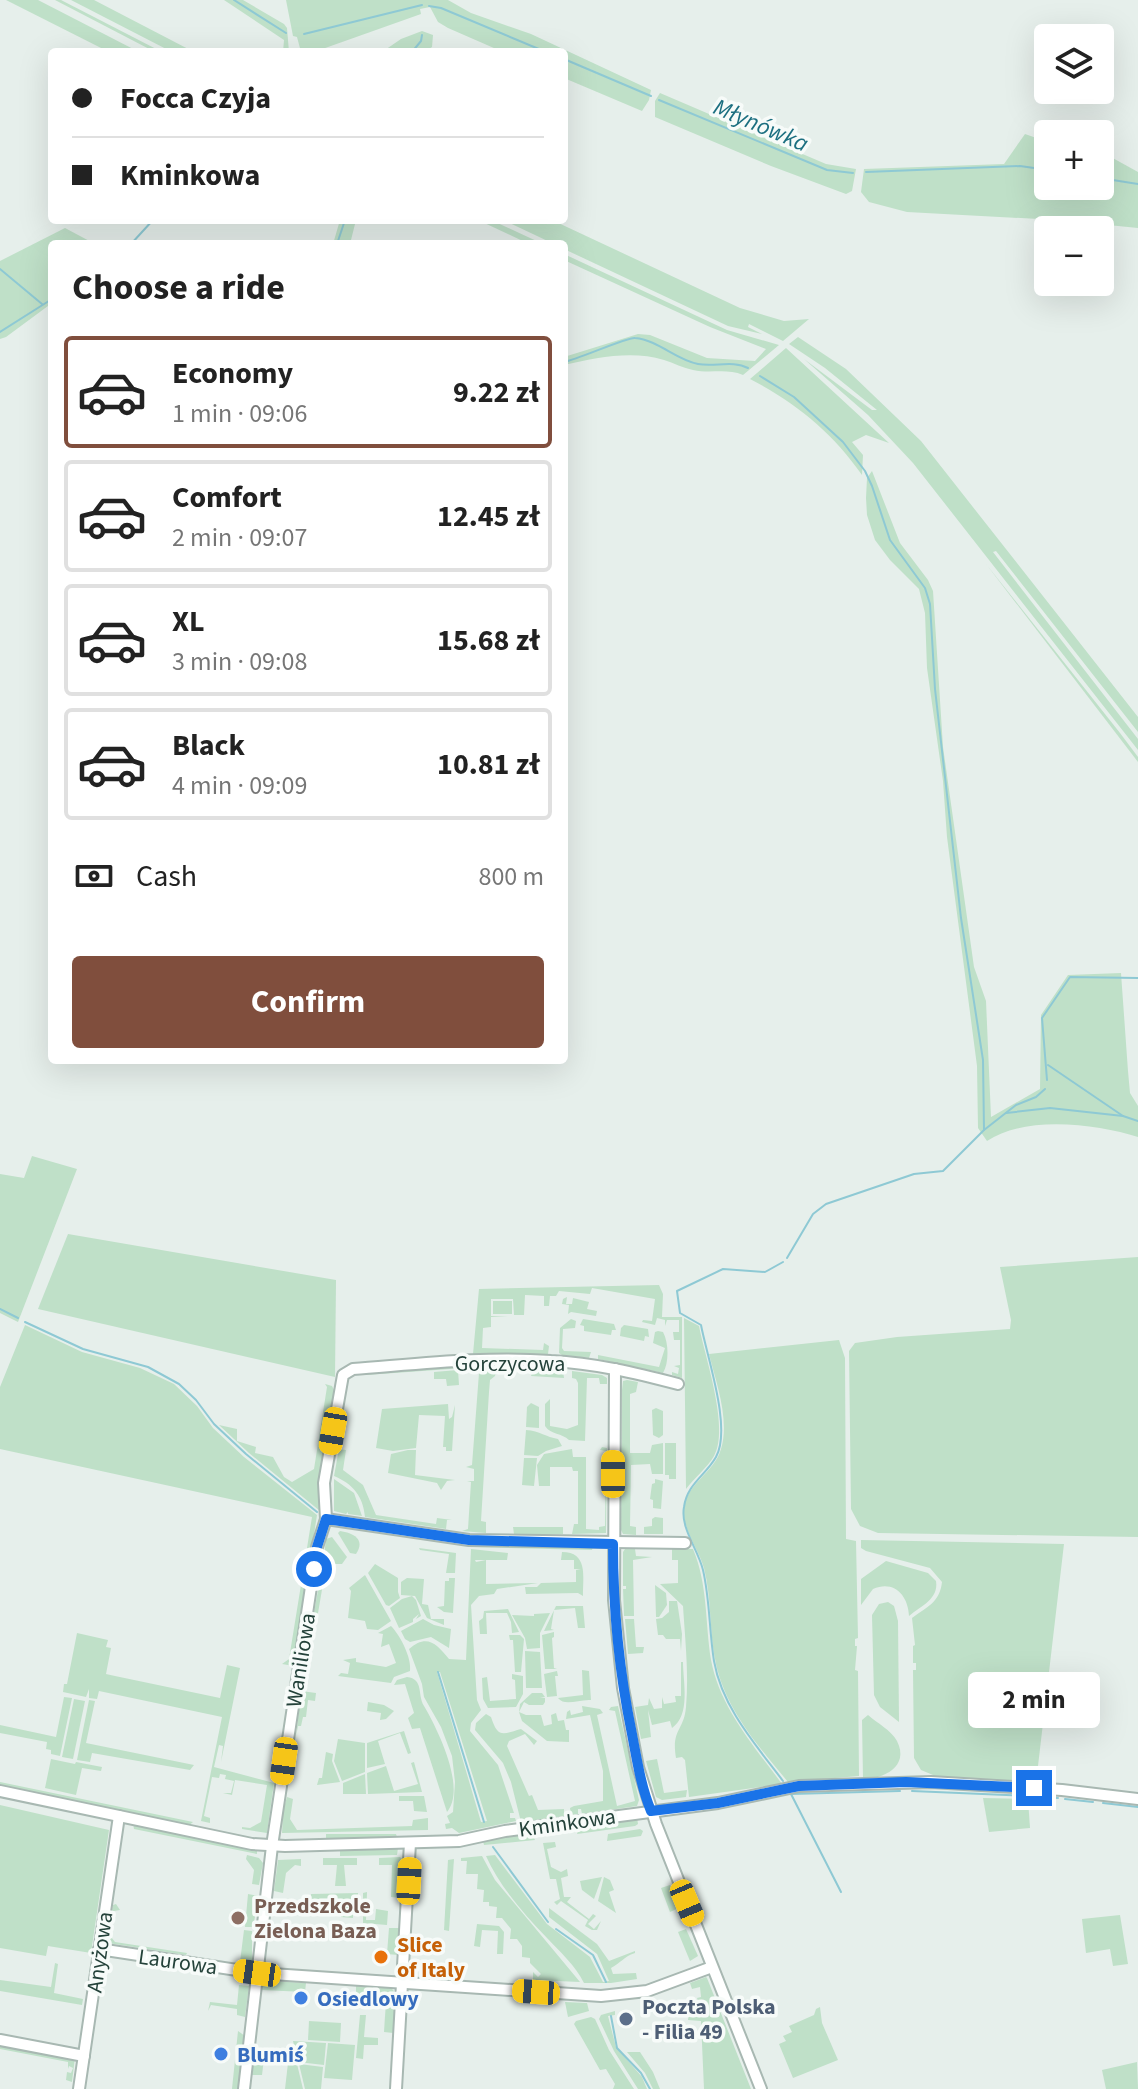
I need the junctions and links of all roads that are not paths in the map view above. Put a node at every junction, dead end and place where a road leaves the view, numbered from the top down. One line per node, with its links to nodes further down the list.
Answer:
1 (615, 1369): 2 (street, Gorczycowa); 3 (street, Gorczycowa); 6 (street)
2 (342, 1376): 4 (street, Waniliowa)
3 (678, 1384)
4 (326, 1519): 6 (street); 12 (street, Waniliowa)
5 (685, 1543): 6 (street)
6 (613, 1544): 9 (street)
7 (0, 1791): 10 (street, Kminkowa)
8 (1138, 1799): 9 (street, Kminkowa)
9 (651, 1811): 11 (street, Kminkowa); 14 (street)
10 (119, 1816): 12 (street, Kminkowa); 13 (street, Anyżowa)
11 (410, 1843): 12 (street, Kminkowa); 16 (street)
12 (272, 1846): 15 (street, Waniliowa)
13 (99, 1949): 15 (street, Laurowa); 18 (street, Anyżowa)
14 (712, 1967): 16 (street, Laurowa); 22 (street)
15 (257, 1973): 16 (street, Laurowa); 20 (street, Waniliowa)
16 (403, 1983): 21 (street)
17 (0, 2040): 18 (street)
18 (84, 2056): 19 (street, Anyżowa)
19 (79, 2089)
20 (244, 2089)
21 (396, 2089)
22 (761, 2089)

